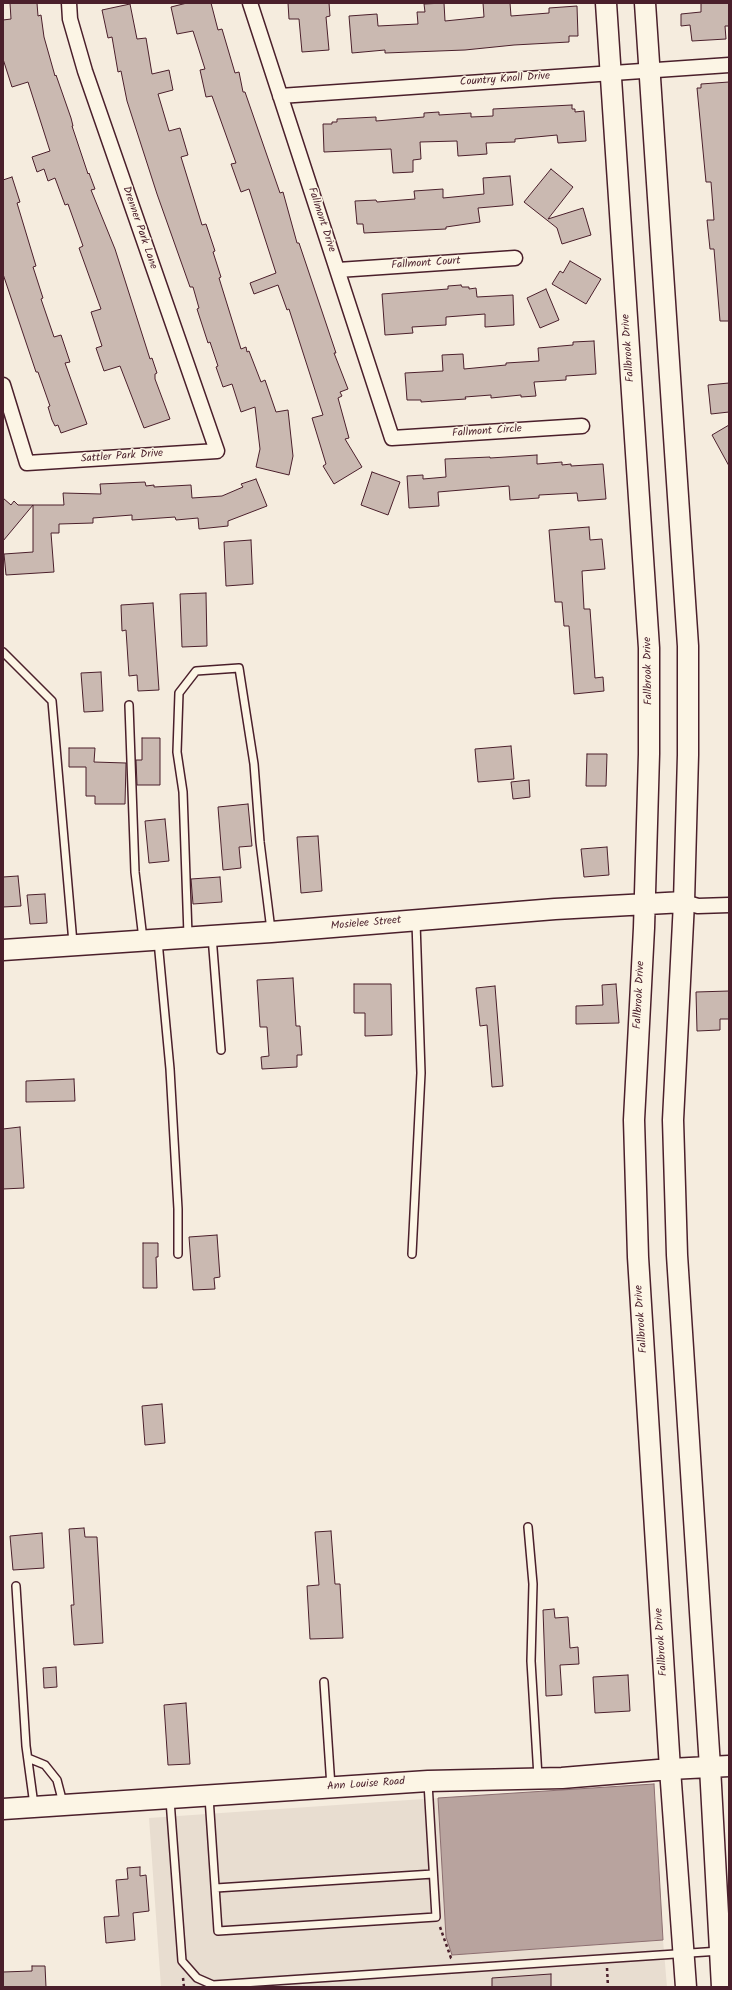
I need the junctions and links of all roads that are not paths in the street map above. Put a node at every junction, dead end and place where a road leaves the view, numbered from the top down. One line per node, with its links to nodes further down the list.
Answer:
1 (69, 3): 14 (street, Drenner Park Lane)
2 (250, 3): 8 (street, Fallmont Drive)
3 (606, 3): 7 (main road, Fallbrook Drive)
4 (645, 3): 6 (main road)
5 (729, 65): 6 (street, Country Knoll Drive)
6 (650, 70): 7 (street, Country Knoll Drive); 17 (main road)
7 (611, 72): 8 (street, Country Knoll Drive); 18 (main road, Fallbrook Drive)
8 (280, 96): 10 (street, Fallmont Drive)
9 (514, 258): 10 (street, Fallmont Court)
10 (338, 270): 13 (street, Fallmont Drive)
11 (3, 386): 14 (street, Sattler Park Drive)
12 (582, 426): 13 (street, Fallmont Circle)
13 (392, 438)
14 (217, 451)
15 (3, 652): 25 (lane)
16 (129, 705): 24 (lane)
17 (684, 902): 18 (main road, Mosielee Street); 19 (street, Mosielee Street); 34 (main road)
18 (644, 905): 20 (main road, Mosielee Street); 35 (main road, Fallbrook Drive)
19 (729, 905)
20 (416, 919): 21 (main road, Mosielee Street); 29 (lane)
21 (271, 932): 22 (main road, Mosielee Street); 23 (lane)
22 (212, 936): 23 (main road, Mosielee Street); 27 (lane)
23 (188, 938): 24 (main road, Mosielee Street)
24 (151, 941): 25 (main road, Mosielee Street); 28 (lane)
25 (73, 945): 26 (main road, Mosielee Street)
26 (3, 950)
27 (222, 1050)
28 (178, 1254)
29 (412, 1254)
30 (528, 1527): 36 (lane)
31 (16, 1586): 33 (lane)
32 (324, 1682): 38 (lane)
33 (28, 1758): 41 (lane); 42 (lane)
34 (720, 1767): 35 (main road, Ann Louise Road); 46 (main road)
35 (670, 1769): 36 (main road, Ann Louise Road); 47 (main road, Fallbrook Drive)
36 (538, 1779): 37 (main road, Ann Louise Road)
37 (428, 1781): 38 (main road, Ann Louise Road); 44 (lane)
38 (331, 1787): 39 (main road, Ann Louise Road)
39 (209, 1796): 40 (main road, Ann Louise Road); 45 (lane)
40 (170, 1798): 41 (main road, Ann Louise Road); 48 (lane)
41 (64, 1805): 42 (main road, Ann Louise Road)
42 (34, 1807): 43 (main road, Ann Louise Road)
43 (3, 1809)
44 (433, 1874): 45 (lane); 45 (lane)
45 (216, 1888)
46 (721, 1951): 47 (lane); 50 (main road)
47 (684, 1955): 48 (lane); 49 (main road, Fallbrook Drive)
48 (241, 1985)
49 (686, 1987)
50 (722, 1987)

